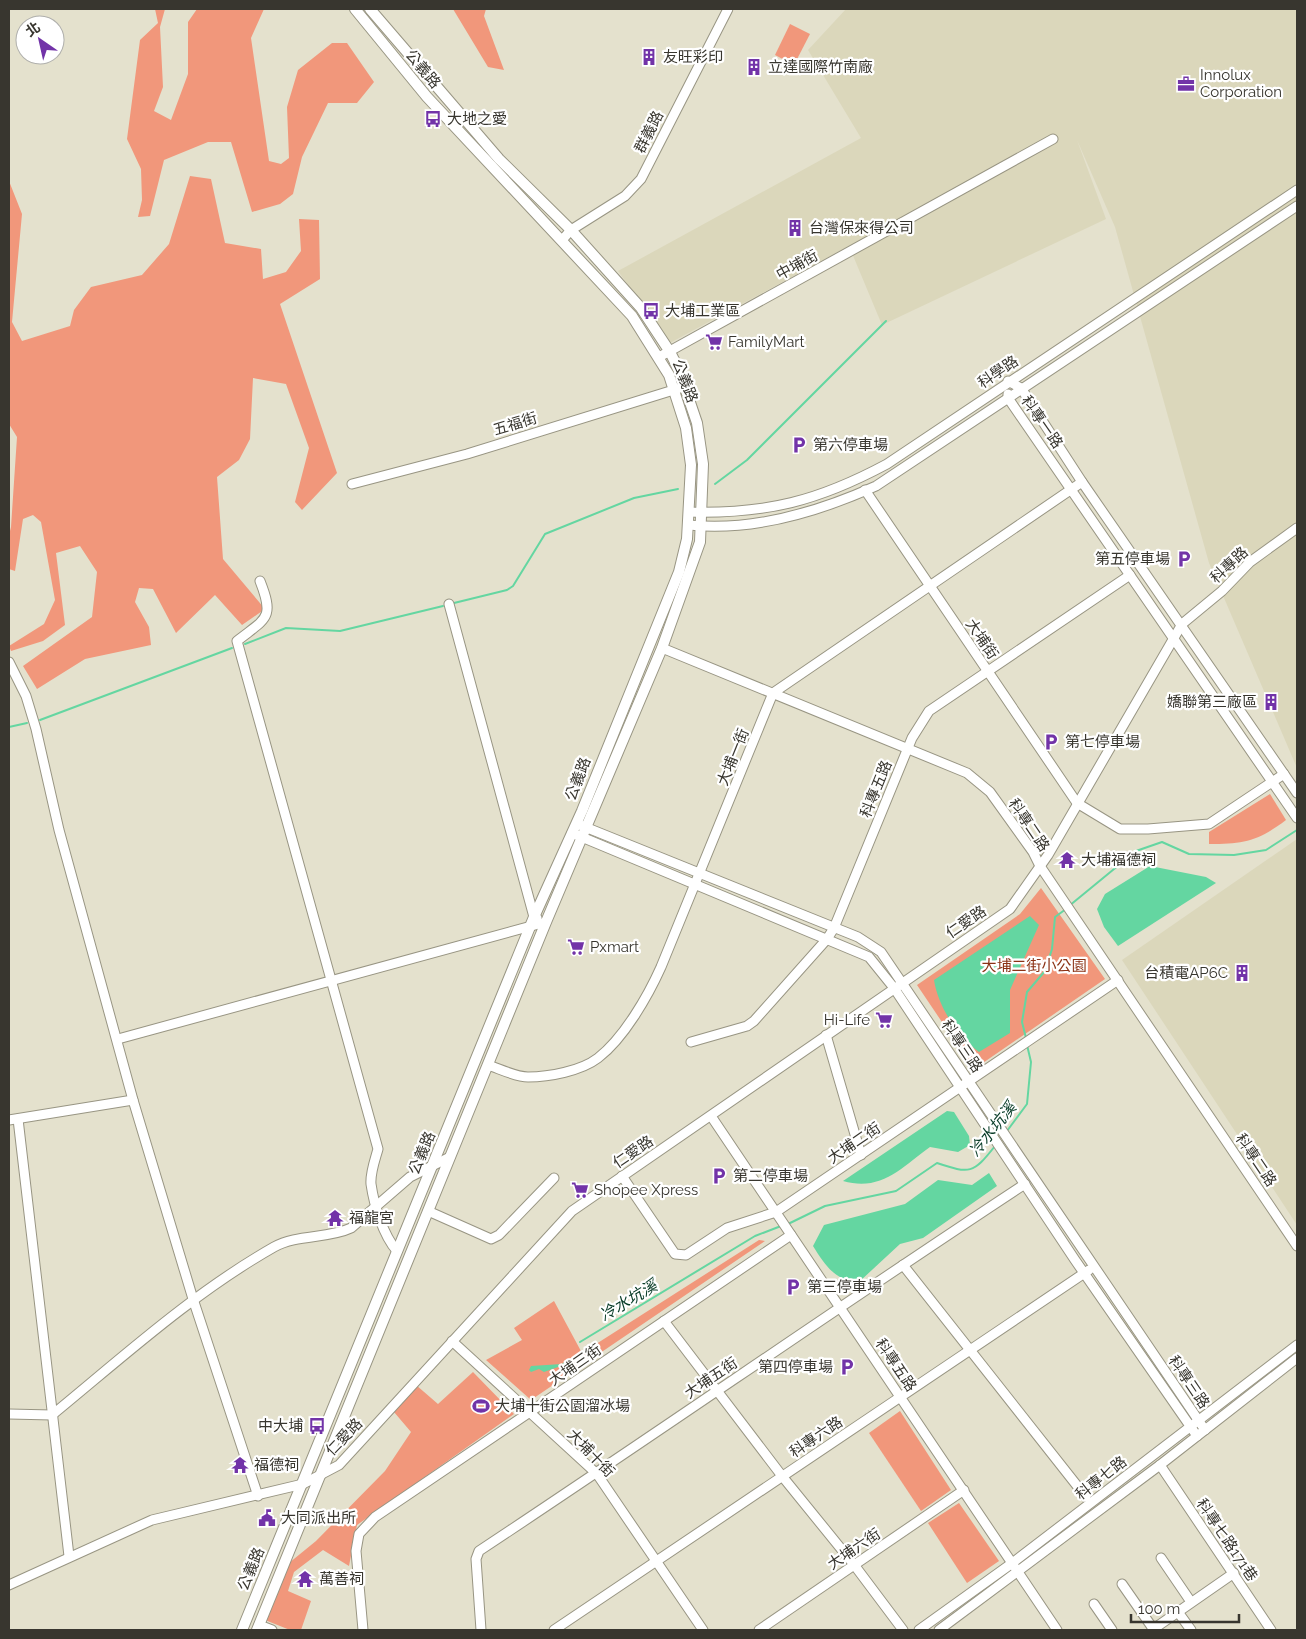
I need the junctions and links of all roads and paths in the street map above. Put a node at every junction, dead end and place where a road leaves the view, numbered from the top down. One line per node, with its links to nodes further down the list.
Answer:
1 (355, 9): 8 (main road, 公義路)
2 (370, 9): 7 (main road, 公義路)
3 (728, 9): 7 (street, 群義路)
4 (1053, 139): 11 (street, 中埔街)
5 (1297, 190): 9 (street, 科學路)
6 (1297, 206): 10 (street, 科學路)
7 (571, 230): 8 (street, 群義路); 11 (main road, 公義路)
8 (562, 240): 12 (main road, 公義路)
9 (1139, 296): 10 (street); 13 (street, 科學路)
10 (1146, 306): 15 (street, 科學路)
11 (670, 352): 12 (street, 中埔街); 14 (main road, 公義路)
12 (659, 357): 16 (main road, 公義路)
13 (1008, 381): 15 (street, 科專一路); 17 (street, 科專一路); 23 (street, 科學路)
14 (685, 386): 16 (street, 五福街); 23 (main road, 公義路)
15 (1022, 388): 17 (street, 科學路); 18 (street, 科專一路)
16 (674, 390): 19 (street, 五福街); 22 (main road, 公義路)
17 (1008, 398): 20 (street, 科學路); 21 (street, 科專一路)
18 (1082, 482): 21 (street); 31 (street, 科專一路)
19 (352, 484)
20 (865, 490): 25 (street, 科學路); 29 (street, 大埔街)
21 (1072, 490): 27 (street, 科專一路); 29 (street)
22 (689, 512): 23 (street, 科學路); 24 (main road, 公義路)
23 (701, 512): 25 (main road, 公義路)
24 (689, 525): 25 (street, 科學路); 38 (main road, 公義路)
25 (700, 526): 33 (main road, 公義路)
26 (1297, 528): 31 (street, 科專路)
27 (1130, 575): 32 (street, 科專一路); 35 (street, 科專五路)
28 (260, 581): 55 (street)
29 (929, 585): 35 (street, 大埔街); 36 (street)
30 (449, 604): 50 (street)
31 (1182, 624): 32 (street, 仁愛路); 39 (street, 科專一路)
32 (1173, 637): 41 (street, 科專一路); 43 (street, 仁愛路)
33 (662, 648): 36 (street, 科專二路); 40 (main road, 公義路)
34 (9, 662): 59 (street)
35 (987, 672): 37 (street, 科專五路); 43 (street, 大埔街)
36 (773, 693): 37 (street, 科專二路); 48 (street, 大埔一街)
37 (908, 747): 47 (street, 科專二路); 52 (street, 科專五路)
38 (603, 755): 40 (street); 45 (main road, 公義路)
39 (1284, 774): 41 (street); 42 (street, 科專一路)
40 (609, 776): 46 (main road, 公義路)
41 (1272, 782): 43 (street); 44 (street, 科專一路)
42 (1297, 793)
43 (1077, 803): 47 (street, 仁愛路)
44 (1295, 814)
45 (574, 828): 46 (street, 科專三路); 50 (main road, 公義路)
46 (585, 832): 48 (street, 科專三路); 49 (street, 科專三路); 51 (main road, 公義路)
47 (1040, 866): 54 (street, 科專二路); 56 (street, 仁愛路)
48 (700, 875): 49 (street, 大埔一街); 52 (street, 科專三路)
49 (696, 884): 53 (street, 科專三路); 61 (street, 大埔一街)
50 (532, 922): 51 (street); 55 (street); 70 (main road, 公義路)
51 (546, 922): 61 (main road, 公義路)
52 (834, 928): 53 (street, 科專五路); 56 (street, 科專三路)
53 (827, 939): 57 (street, 科專三路); 60 (street, 科專五路)
54 (1118, 980): 62 (street, 大埔二街); 78 (street, 科專二路)
55 (331, 981): 59 (street); 74 (street)
56 (903, 981): 57 (street, 仁愛路); 62 (street, 科專三路)
57 (894, 988): 58 (street, 仁愛路); 63 (street, 科專三路)
58 (826, 1035): 65 (street, 仁愛路); 68 (street)
59 (118, 1039): 64 (street)
60 (690, 1042)
61 (488, 1065): 69 (main road, 公義路)
62 (968, 1081): 63 (street, 大埔二街); 81 (street, 科專三路)
63 (959, 1088): 68 (street, 大埔二街); 73 (street, 科專三路)
64 (133, 1100): 66 (street); 83 (street)
65 (711, 1116): 71 (street, 仁愛路); 76 (street, 科專五路)
66 (18, 1118): 67 (street); 94 (street)
67 (9, 1120)
68 (861, 1154): 76 (street, 大埔二街)
69 (450, 1157): 70 (street); 75 (main road, 公義路)
70 (433, 1166): 74 (street); 79 (main road, 公義路)
71 (622, 1176): 76 (street, 大埔二街); 86 (street, 仁愛路)
72 (554, 1178): 75 (street)
73 (1024, 1184): 80 (street, 大埔五街); 82 (street, 科專三路)
74 (377, 1207): 79 (street); 83 (street)
75 (428, 1211): 102 (main road, 公義路)
76 (777, 1215): 77 (street, 科專五路)
77 (789, 1233): 84 (street, 科專五路); 85 (street, 大埔三街)
78 (1297, 1246)
79 (397, 1251): 103 (main road, 公義路)
80 (903, 1265): 84 (street, 大埔五街); 88 (street)
81 (1094, 1266): 82 (street, 科專六路); 95 (street, 科專三路)
82 (1084, 1272): 88 (street, 科專六路); 96 (street, 科專三路)
83 (193, 1299): 94 (street); 105 (street)
84 (840, 1307): 90 (street, 大埔五街); 91 (street, 科專五路)
85 (664, 1321): 90 (street); 92 (street, 大埔三街)
86 (452, 1341): 92 (street, 大埔十街); 102 (street, 仁愛路)
87 (1297, 1345): 95 (street, 科專七路)
88 (970, 1349): 91 (street, 科專六路); 106 (street)
89 (1297, 1358): 97 (street, 科專七路)
90 (716, 1391): 100 (street, 大埔五街); 101 (street)
91 (900, 1397): 101 (street, 科專六路); 104 (street, 科專五路)
92 (531, 1413): 100 (street, 大埔十街); 124 (street, 大埔三街)
93 (9, 1414): 94 (street)
94 (52, 1415): 107 (street)
95 (1198, 1420): 96 (street, 科專七路); 97 (street, 科專三路)
96 (1190, 1427): 98 (street, 科專三路); 110 (street, 科專七路)
97 (1205, 1430): 98 (street, 科專七路)
98 (1197, 1436): 99 (street, 科專七路)
99 (1160, 1466): 112 (street, 科專七路171巷); 113 (street, 科專七路)
100 (597, 1474): 109 (street, 大埔十街); 125 (street, 大埔五街)
101 (782, 1476): 109 (street, 科專六路); 111 (street)
102 (318, 1477): 103 (street, 仁愛路); 121 (main road, 公義路)
103 (303, 1484): 105 (street, 仁愛路); 122 (main road, 公義路)
104 (964, 1490): 110 (street, 科專五路); 111 (street, 大埔六街)
105 (258, 1496): 107 (street, 仁愛路)
106 (1086, 1497)
107 (69, 1556): 115 (street, 仁愛路)
108 (1161, 1558): 116 (street)
109 (656, 1560): 126 (street, 科專六路); 127 (street, 大埔十街)
110 (1012, 1564): 113 (street, 科專五路); 119 (street, 科專七路)
111 (855, 1566): 128 (street, 大埔六街); 129 (street)
112 (1234, 1573): 116 (street); 136 (street, 科專七路171巷)
113 (1018, 1574): 120 (street, 科專七路); 132 (street, 科專五路)
114 (1122, 1584): 134 (street)
115 (9, 1585)
116 (1192, 1602): 118 (street)
117 (1094, 1604): 133 (street)
118 (1178, 1612): 134 (street); 135 (street)
119 (942, 1615): 120 (street); 130 (street, 科專七路)
120 (951, 1627): 131 (street, 科專七路)
121 (258, 1628): 123 (street)
122 (242, 1630)
123 (272, 1630)
124 (363, 1630)
125 (481, 1630)
126 (554, 1630)
127 (703, 1630)
128 (759, 1630)
129 (903, 1630)
130 (920, 1630)
131 (940, 1630)
132 (1057, 1630)
133 (1112, 1630)
134 (1153, 1630)
135 (1191, 1630)
136 (1271, 1630)

